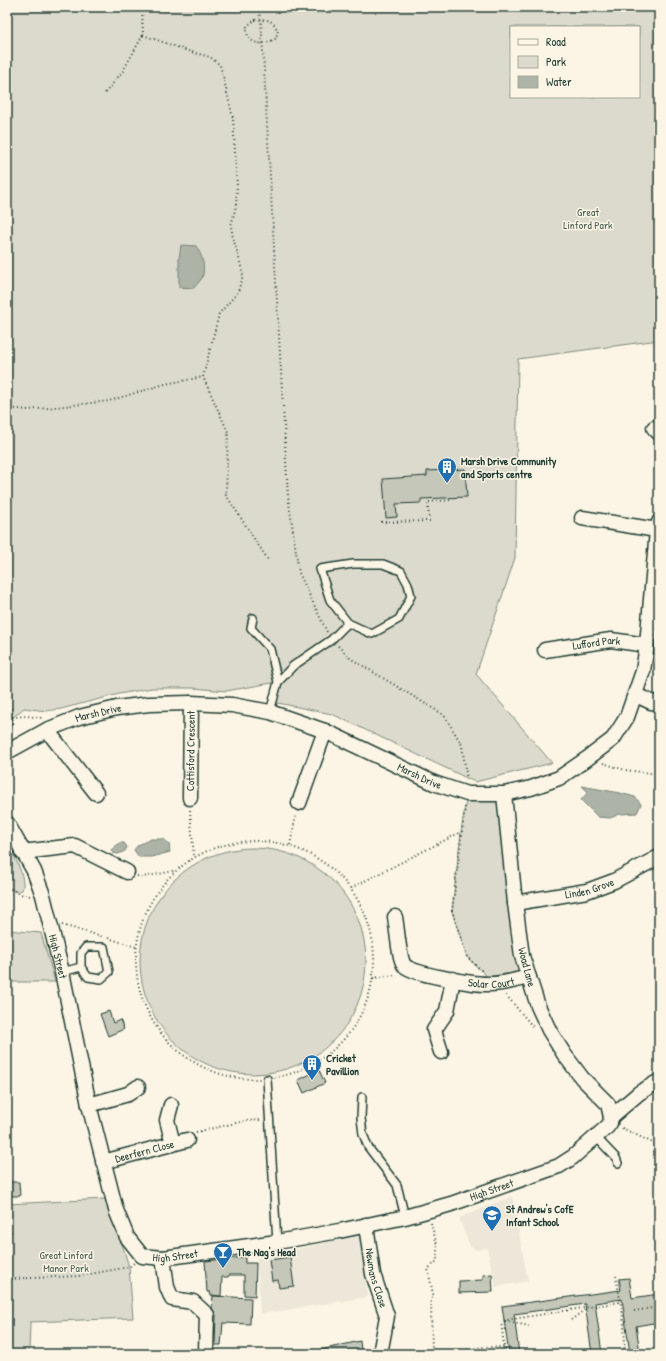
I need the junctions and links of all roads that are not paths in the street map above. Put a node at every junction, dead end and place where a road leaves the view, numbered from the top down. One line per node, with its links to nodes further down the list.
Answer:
1 (582, 518): 2 (street)
2 (658, 526): 5 (street, Marsh Drive)
3 (253, 618): 7 (lane)
4 (348, 623): 4 (lane); 7 (lane)
5 (647, 645): 6 (street, Lufford Park); 8 (street, Marsh Drive)
6 (545, 650)
7 (278, 682): 11 (lane)
8 (636, 695): 10 (street); 16 (street, Marsh Drive)
9 (191, 703): 11 (street, Marsh Drive); 12 (street, Marsh Drive); 17 (street, Cottisford Crescent)
10 (659, 703)
11 (270, 712): 13 (street, Marsh Drive)
12 (51, 728): 14 (street, Marsh Drive); 15 (street)
13 (325, 731): 16 (street, Marsh Drive); 18 (street)
14 (7, 752)
15 (96, 793)
16 (504, 794): 23 (street, Woad Lane)
17 (190, 798)
18 (299, 803)
19 (7, 823): 20 (street, High Street)
20 (22, 852): 22 (street); 26 (street, High Street)
21 (659, 857): 23 (street, Linden Grove)
22 (127, 872)
23 (515, 902): 27 (street, Woad Lane)
24 (395, 917): 28 (street, Solar Court)
25 (81, 967): 25 (lane); 26 (lane)
26 (62, 972): 34 (street, High Street)
27 (529, 977): 28 (street, Solar Court); 36 (street, Woad Lane)
28 (453, 979): 29 (street, Solar Court)
29 (441, 1052)
30 (267, 1079): 44 (lane)
31 (659, 1081): 36 (street, High Street)
32 (138, 1087): 34 (street)
33 (362, 1097): 42 (lane)
34 (89, 1105): 40 (street, High Street)
35 (171, 1105): 39 (street)
36 (611, 1117): 37 (street, High Street)
37 (596, 1137): 41 (lane); 42 (street, High Street)
38 (187, 1140): 39 (street, Deerfern Close)
39 (173, 1144): 40 (street, Deerfern Close)
40 (103, 1162): 45 (street, High Street)
41 (618, 1163)
42 (405, 1217): 43 (street, High Street)
43 (366, 1225): 44 (street, High Street); 47 (street, Newmans Close)
44 (277, 1242): 45 (street, High Street)
45 (163, 1258): 46 (street)
46 (206, 1354)
47 (380, 1354)

